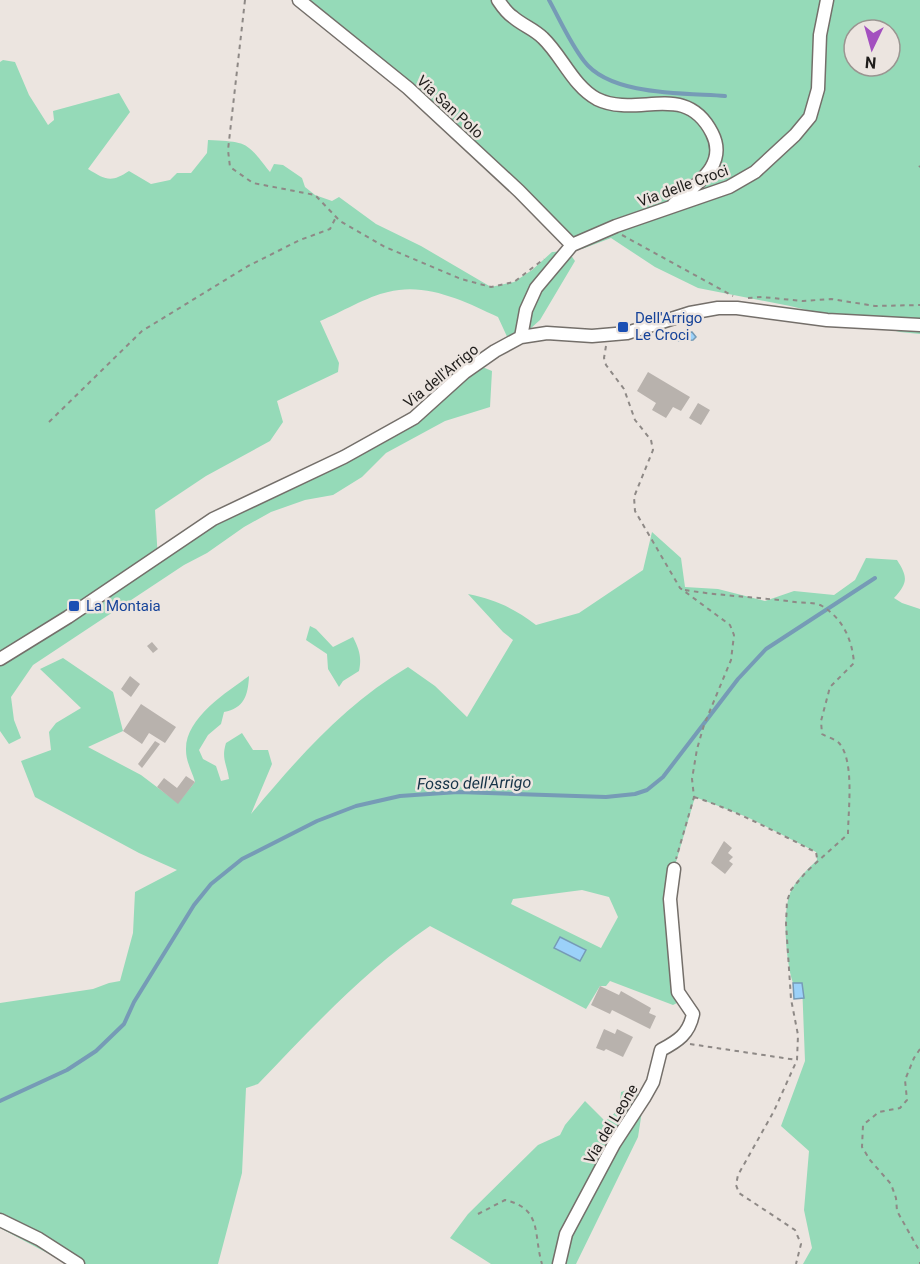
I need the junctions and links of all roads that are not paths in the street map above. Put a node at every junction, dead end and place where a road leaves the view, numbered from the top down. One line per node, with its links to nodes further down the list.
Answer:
1 (299, 0): 5 (street, Via San Polo)
2 (498, 0): 4 (street)
3 (826, 0): 4 (street, Via delle Croci)
4 (670, 208): 5 (street, Via delle Croci)
5 (572, 245): 7 (street, Via delle Croci)
6 (920, 325): 7 (street, Via dell'Arrigo)
7 (521, 337): 8 (street, Via dell'Arrigo)
8 (0, 659)
9 (674, 869): 12 (street, Via del Leone)
10 (0, 1220): 11 (street)
11 (78, 1264)
12 (559, 1264)

